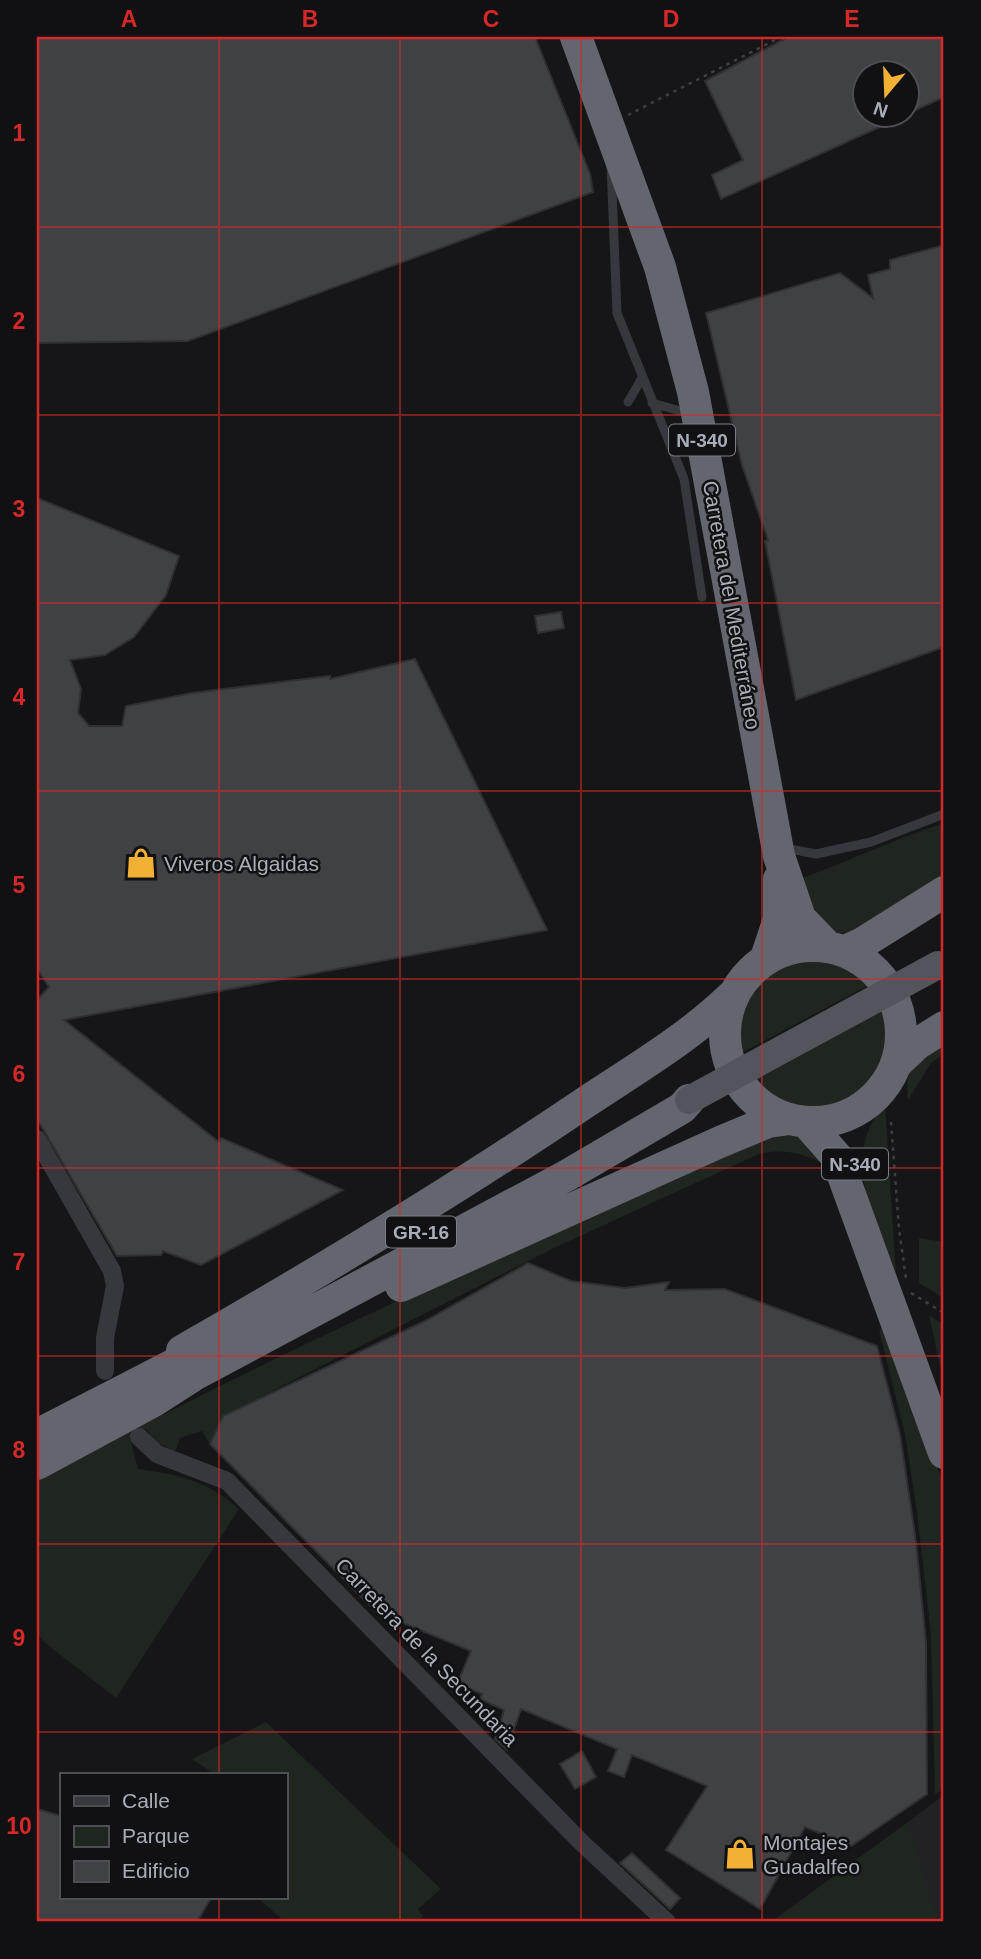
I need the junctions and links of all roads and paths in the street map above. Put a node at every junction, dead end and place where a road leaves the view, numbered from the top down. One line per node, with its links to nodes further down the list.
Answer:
1 (576, 37): 3 (highway, Carretera del Mediterráneo / N-340)
2 (781, 37): 3 (path)
3 (612, 128): 4 (lane); 7 (highway, Carretera del Mediterráneo / N-340)
4 (642, 378): 5 (lane); 6 (lane)
5 (628, 402)
6 (652, 403): 7 (lane); 8 (lane)
7 (697, 416): 10 (highway, Carretera del Mediterráneo / N-340)
8 (702, 597)
9 (944, 814): 10 (lane)
10 (778, 852): 12 (highway, Carretera del Mediterráneo / N-340); 13 (highway, Carretera del Mediterráneo / N-340)
11 (944, 892): 12 (highway)
12 (836, 948): 13 (highway, N-340); 17 (highway, N-340)
13 (766, 958): 15 (highway, N-340)
14 (938, 965): 18 (main road, GR-16, bridge)
15 (733, 995): 20 (highway, N-340); 27 (highway)
16 (944, 1027): 17 (highway)
17 (898, 1062): 19 (highway, N-340)
18 (689, 1100): 27 (highway, GR-16); 28 (highway, GR-16)
19 (879, 1114): 20 (highway, N-340); 22 (highway, N-340); 23 (path)
20 (798, 1121): 22 (highway, N-340); 28 (highway)
21 (37, 1139): 26 (street)
22 (863, 1224): 31 (highway, N-340)
23 (906, 1279)
24 (908, 1292): 25 (path)
25 (944, 1313)
26 (105, 1371)
27 (156, 1371): 29 (highway, GR-16)
28 (152, 1402): 32 (highway, GR-16)
29 (37, 1435)
30 (139, 1437): 33 (street, Carretera de la Secundaria)
31 (944, 1453)
32 (37, 1464)
33 (667, 1922)

